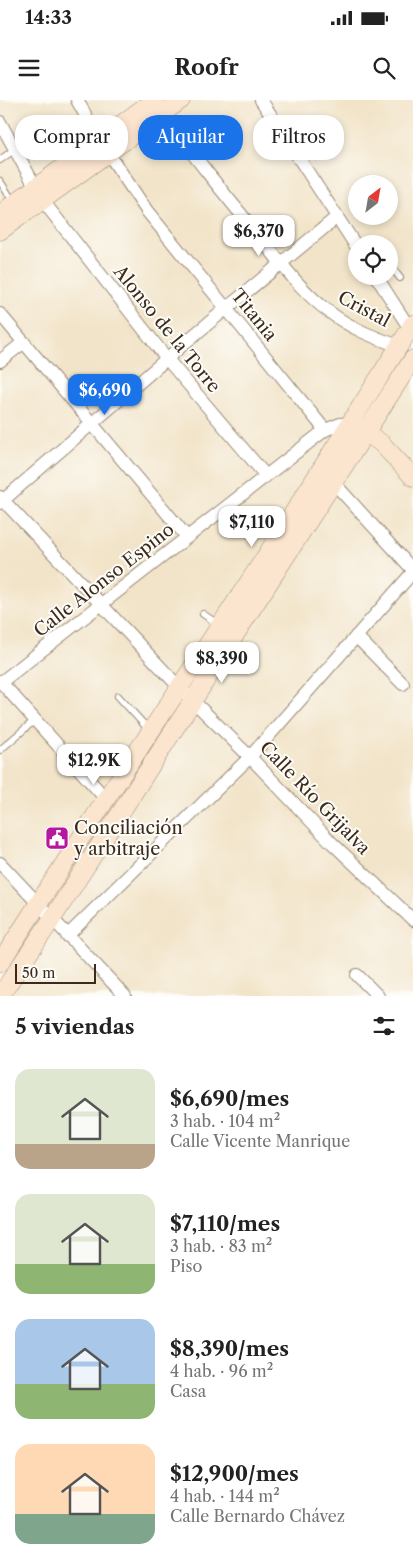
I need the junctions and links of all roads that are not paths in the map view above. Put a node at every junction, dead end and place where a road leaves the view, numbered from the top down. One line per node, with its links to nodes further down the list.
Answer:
1 (77, 100): 5 (street, Titania)
2 (181, 100): 4 (main road)
3 (261, 100): 16 (street)
4 (156, 103): 7 (main road); 19 (street, Cristal)
5 (86, 115)
6 (0, 122): 8 (street, Alonso de la Torre)
7 (128, 127)
8 (15, 149): 9 (lane)
9 (0, 160)
10 (21, 160): 14 (street, Alonso de la Torre)
11 (87, 160): 14 (main road)
12 (114, 160): 23 (street, Titania)
13 (0, 181): 15 (lane)
14 (40, 194): 15 (main road); 17 (main road); 28 (street, Alonso de la Torre)
15 (7, 209)
16 (337, 217): 18 (street); 19 (street)
17 (0, 231)
18 (349, 235)
19 (282, 264): 23 (street); 27 (street, Cristal)
20 (398, 275): 21 (lane)
21 (400, 278)
22 (382, 285): 25 (street)
23 (227, 310): 28 (street); 33 (street, Titania)
24 (0, 314): 26 (street)
25 (411, 326): 27 (main road)
26 (24, 342): 30 (street); 31 (street)
27 (399, 346): 32 (main road)
28 (167, 359): 31 (street); 35 (street, Alonso de la Torre)
29 (413, 359): 34 (main road)
30 (0, 361)
31 (93, 423): 38 (street); 39 (street)
32 (350, 423): 33 (street); 34 (main road); 43 (main road)
33 (325, 430): 35 (street, Calle Alonso Espino)
34 (366, 432): 36 (main road); 37 (main road)
35 (266, 476): 39 (street, Calle Alonso Espino)
36 (413, 477)
37 (334, 483): 40 (street); 47 (main road)
38 (1, 500): 41 (street, Calle Río Grijalva)
39 (187, 537): 41 (street, Calle Alonso Espino)
40 (413, 571): 44 (street)
41 (101, 605): 45 (street, Calle Alonso Espino); 47 (street, Calle Río Grijalva)
42 (203, 614): 43 (lane)
43 (220, 625): 47 (main road)
44 (356, 636): 46 (street); 52 (street)
45 (0, 682): 49 (street)
46 (403, 684)
47 (186, 694): 50 (main road); 52 (street, Calle Río Grijalva); 56 (main road)
48 (118, 696): 50 (lane)
49 (35, 720): 51 (lane); 53 (street)
50 (150, 731): 53 (main road)
51 (0, 750)
52 (250, 757): 57 (street, Calle Río Grijalva); 58 (street)
53 (106, 799): 55 (main road)
54 (0, 864): 55 (street)
55 (39, 904): 56 (street); 59 (main road)
56 (52, 919): 58 (street); 61 (main road)
57 (413, 920)
58 (67, 936): 62 (street)
59 (0, 963)
60 (357, 976): 63 (street)
61 (0, 996)
62 (125, 996)
63 (378, 996)

